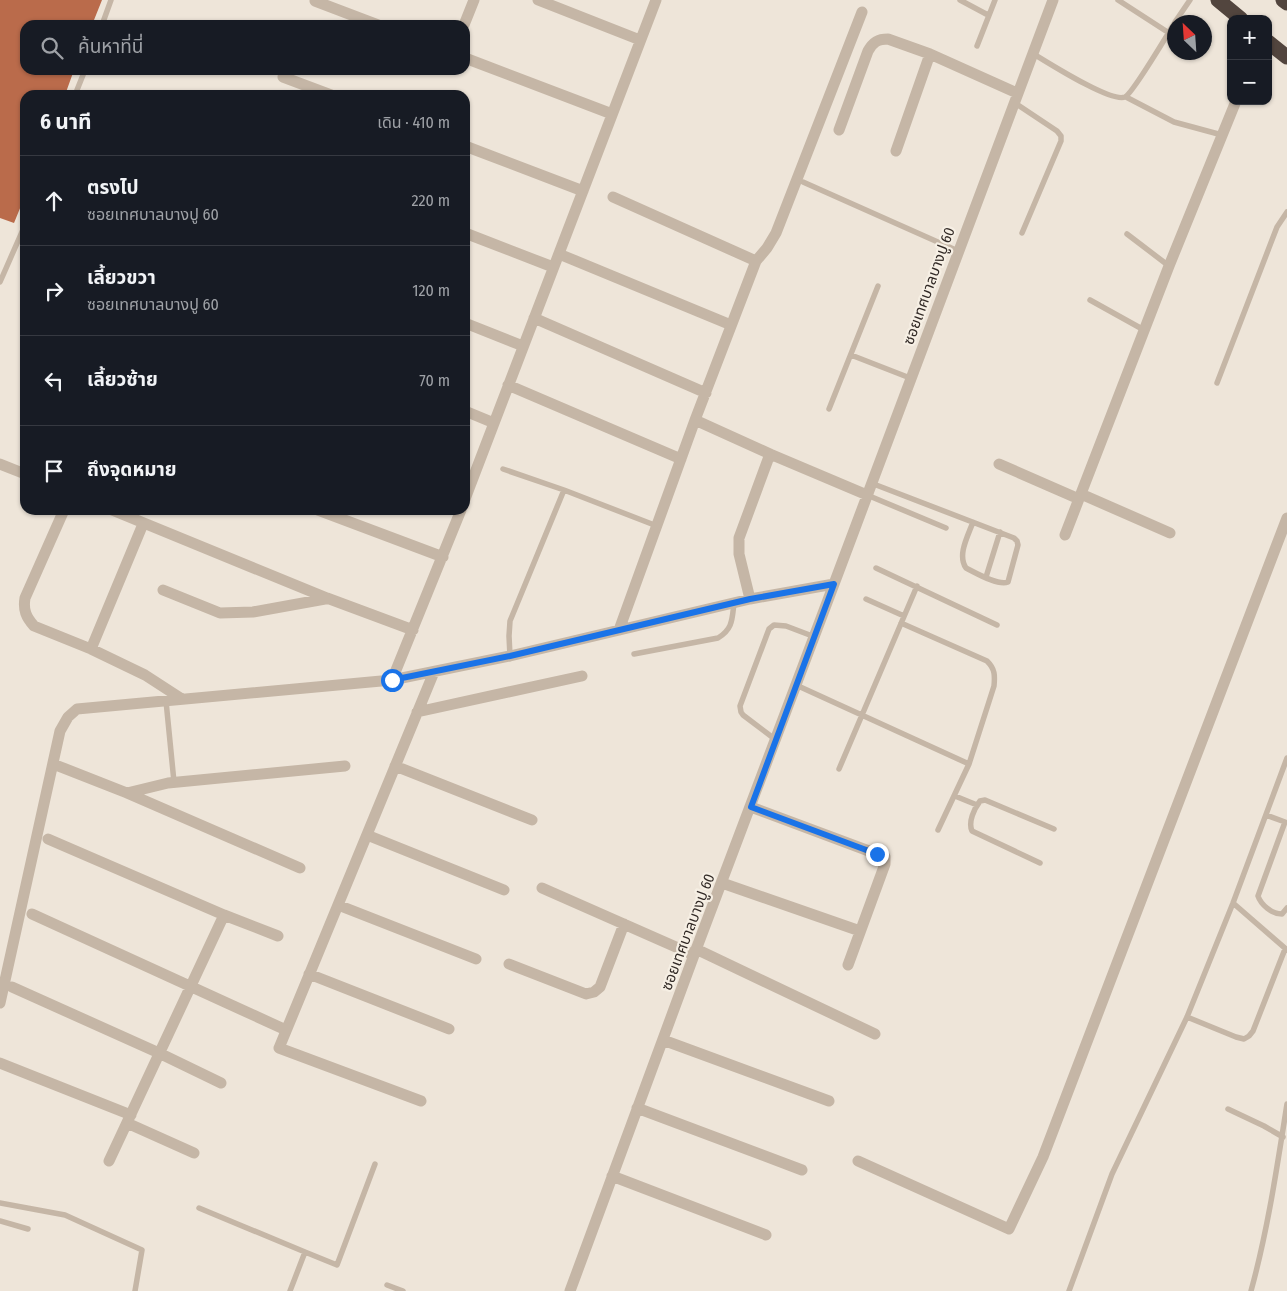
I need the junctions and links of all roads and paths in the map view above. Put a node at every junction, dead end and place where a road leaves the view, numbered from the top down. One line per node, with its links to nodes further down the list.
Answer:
1 (111, 0): 18 (lane)
2 (474, 0): 20 (street)
3 (538, 0): 23 (street)
4 (656, 0): 23 (street)
5 (960, 0): 15 (lane)
6 (995, 0): 15 (lane)
7 (1053, 0): 26 (street, ซอยเทศบาลบางปู 60)
8 (1118, 0): 21 (lane)
9 (1190, 0): 16 (lane)
10 (1218, 0): 17 (highway)
11 (1283, 0): 13 (highway)
12 (315, 1): 19 (street)
13 (1287, 3)
14 (862, 12): 52 (street)
15 (988, 15): 25 (lane)
16 (1180, 15)
17 (1236, 15)
18 (104, 20)
19 (365, 20)
20 (466, 20)
21 (1167, 31)
22 (1167, 34): 34 (lane)
23 (640, 40): 37 (street)
24 (1272, 45): 28 (highway)
25 (977, 46)
26 (1032, 53): 34 (lane); 35 (street, ซอยเทศบาลบางปู 60)
27 (930, 54): 35 (street); 38 (street); 41 (street)
28 (1287, 57)
29 (470, 60): 37 (street)
30 (83, 75): 32 (lane)
31 (283, 77): 33 (street)
32 (77, 90)
33 (318, 90)
34 (1126, 96): 39 (lane)
35 (1015, 97): 46 (lane); 50 (street, ซอยเทศบาลบางปู 60)
36 (1234, 105): 39 (street)
37 (612, 114): 43 (street)
38 (839, 130)
39 (1222, 135): 53 (street)
40 (470, 148): 43 (street)
41 (896, 151)
42 (803, 182): 50 (lane)
43 (583, 190): 51 (street)
44 (613, 197): 52 (street)
45 (1287, 212): 65 (lane)
46 (1022, 234)
47 (1126, 234): 53 (lane)
48 (470, 235): 54 (street)
49 (20, 236): 55 (lane)
50 (958, 251): 64 (street, ซอยเทศบาลบางปู 60)
51 (559, 254): 54 (street); 60 (street)
52 (756, 261): 60 (street)
53 (1169, 266): 61 (street)
54 (554, 267): 58 (street)
55 (0, 282)
56 (878, 286): 63 (lane)
57 (1090, 300): 61 (lane)
58 (534, 318): 62 (street); 67 (street)
59 (470, 325): 62 (street)
60 (732, 325): 67 (street)
61 (1144, 330): 82 (street)
62 (523, 346): 66 (street)
63 (850, 355): 64 (lane); 68 (lane)
64 (910, 378): 78 (street, ซอยเทศบาลบางปู 60)
65 (1217, 383)
66 (508, 385): 71 (street); 73 (street)
67 (706, 393): 70 (street)
68 (829, 409)
69 (470, 413): 71 (street)
70 (695, 420): 72 (street); 73 (street)
71 (494, 423): 79 (street)
72 (770, 454): 81 (street); 102 (street)
73 (681, 459): 90 (street)
74 (0, 464): 77 (street)
75 (999, 464): 82 (street)
76 (503, 469): 80 (lane)
77 (20, 472)
78 (871, 483): 81 (street, ซอยเทศบาลบางปู 60); 88 (lane)
79 (470, 484)
80 (564, 490): 90 (lane); 112 (lane)
81 (867, 495): 91 (lane); 98 (street, ซอยเทศบาลบางปู 60)
82 (1080, 496): 93 (street); 94 (street)
83 (62, 515): 110 (street)
84 (123, 515): 89 (street)
85 (331, 515): 95 (street)
86 (459, 515): 95 (street)
87 (1287, 518): 179 (street)
88 (973, 522): 92 (lane); 97 (lane)
89 (143, 524): 101 (street); 110 (street)
90 (657, 526): 108 (street)
91 (946, 528)
92 (1000, 532): 97 (lane); 97 (lane)
93 (1170, 534)
94 (1065, 535)
95 (443, 558): 107 (street)
96 (876, 568): 99 (lane)
97 (986, 577)
98 (834, 584): 102 (street); 109 (street, ซอยเทศบาลบางปู 60)
99 (917, 586): 105 (lane); 106 (lane)
100 (163, 590): 101 (street)
101 (327, 598): 107 (street)
102 (750, 599): 104 (street)
103 (866, 599): 105 (lane)
104 (734, 603): 108 (street); 111 (lane)
105 (903, 620): 120 (lane); 124 (lane)
106 (997, 625)
107 (413, 630): 115 (street)
108 (619, 630): 112 (street)
109 (814, 637): 116 (street, ซอยเทศบาลบางปู 60); 121 (lane)
110 (91, 648): 117 (street)
111 (634, 654)
112 (510, 656): 113 (street)
113 (434, 672): 115 (street); 119 (street)
114 (582, 676): 119 (street)
115 (392, 680): 117 (street)
116 (796, 685): 120 (lane); 121 (street, ซอยเทศบาลบางปู 60)
117 (182, 699): 118 (street)
118 (166, 701): 123 (street); 128 (lane)
119 (417, 712): 126 (street)
120 (861, 714): 124 (lane); 127 (lane)
121 (776, 740): 132 (street, ซอยเทศบาลบางปู 60)
122 (1287, 758): 133 (lane)
123 (53, 764): 129 (street); 161 (street)
124 (969, 764): 130 (lane)
125 (345, 766): 128 (street)
126 (396, 766): 134 (street); 138 (street)
127 (839, 769)
128 (174, 782): 129 (street)
129 (127, 793): 141 (street)
130 (955, 796): 131 (lane); 137 (lane)
131 (977, 806): 136 (lane); 140 (lane)
132 (751, 807): 142 (street, ซอยเทศบาลบางปู 60); 151 (street)
133 (1266, 815): 135 (lane); 145 (lane)
134 (532, 820)
135 (1286, 823): 147 (lane)
136 (1054, 829)
137 (938, 830)
138 (367, 835): 144 (street); 146 (street)
139 (48, 839): 149 (street)
140 (1040, 863)
141 (300, 868)
142 (722, 883): 151 (street); 154 (street, ซอยเทศบาลบางปู 60)
143 (542, 888): 150 (street)
144 (504, 890)
145 (1233, 903): 153 (lane); 162 (lane)
146 (338, 905): 155 (street); 158 (street)
147 (1287, 908)
148 (32, 914): 159 (street)
149 (224, 915): 152 (street); 159 (street)
150 (624, 924): 154 (street); 156 (street)
151 (860, 931): 157 (street)
152 (278, 936)
153 (1286, 950): 162 (lane)
154 (695, 952): 165 (street); 166 (street, ซอยเทศบาลบางปู 60)
155 (476, 959)
156 (509, 964)
157 (848, 965)
158 (310, 974): 163 (street); 164 (street)
159 (190, 986): 164 (street); 167 (street)
160 (12, 987): 167 (street)
161 (0, 1003)
162 (1188, 1017): 194 (lane)
163 (449, 1029)
164 (286, 1030): 170 (street)
165 (875, 1034)
166 (663, 1040): 171 (street); 173 (street, ซอยเทศบาลบางปู 60)
167 (159, 1053): 169 (street); 175 (street)
168 (0, 1063): 175 (street)
169 (221, 1083)
170 (421, 1101)
171 (829, 1101)
172 (1287, 1104): 176 (lane)
173 (637, 1108): 181 (street); 182 (street, ซอยเทศบาลบางปู 60)
174 (1228, 1110): 176 (lane)
175 (129, 1119): 177 (street); 178 (street)
176 (1283, 1137): 195 (lane)
177 (194, 1153)
178 (109, 1161)
179 (858, 1161)
180 (375, 1164): 188 (lane)
181 (802, 1170)
182 (612, 1176): 187 (street); 193 (street, ซอยเทศบาลบางปู 60)
183 (0, 1202): 190 (lane)
184 (200, 1208): 188 (lane)
185 (0, 1221): 186 (lane)
186 (28, 1229)
187 (766, 1235)
188 (305, 1252): 191 (lane)
189 (387, 1285): 192 (lane)
190 (135, 1291)
191 (290, 1291)
192 (403, 1291)
193 (570, 1291)
194 (1069, 1291)
195 (1252, 1291)

